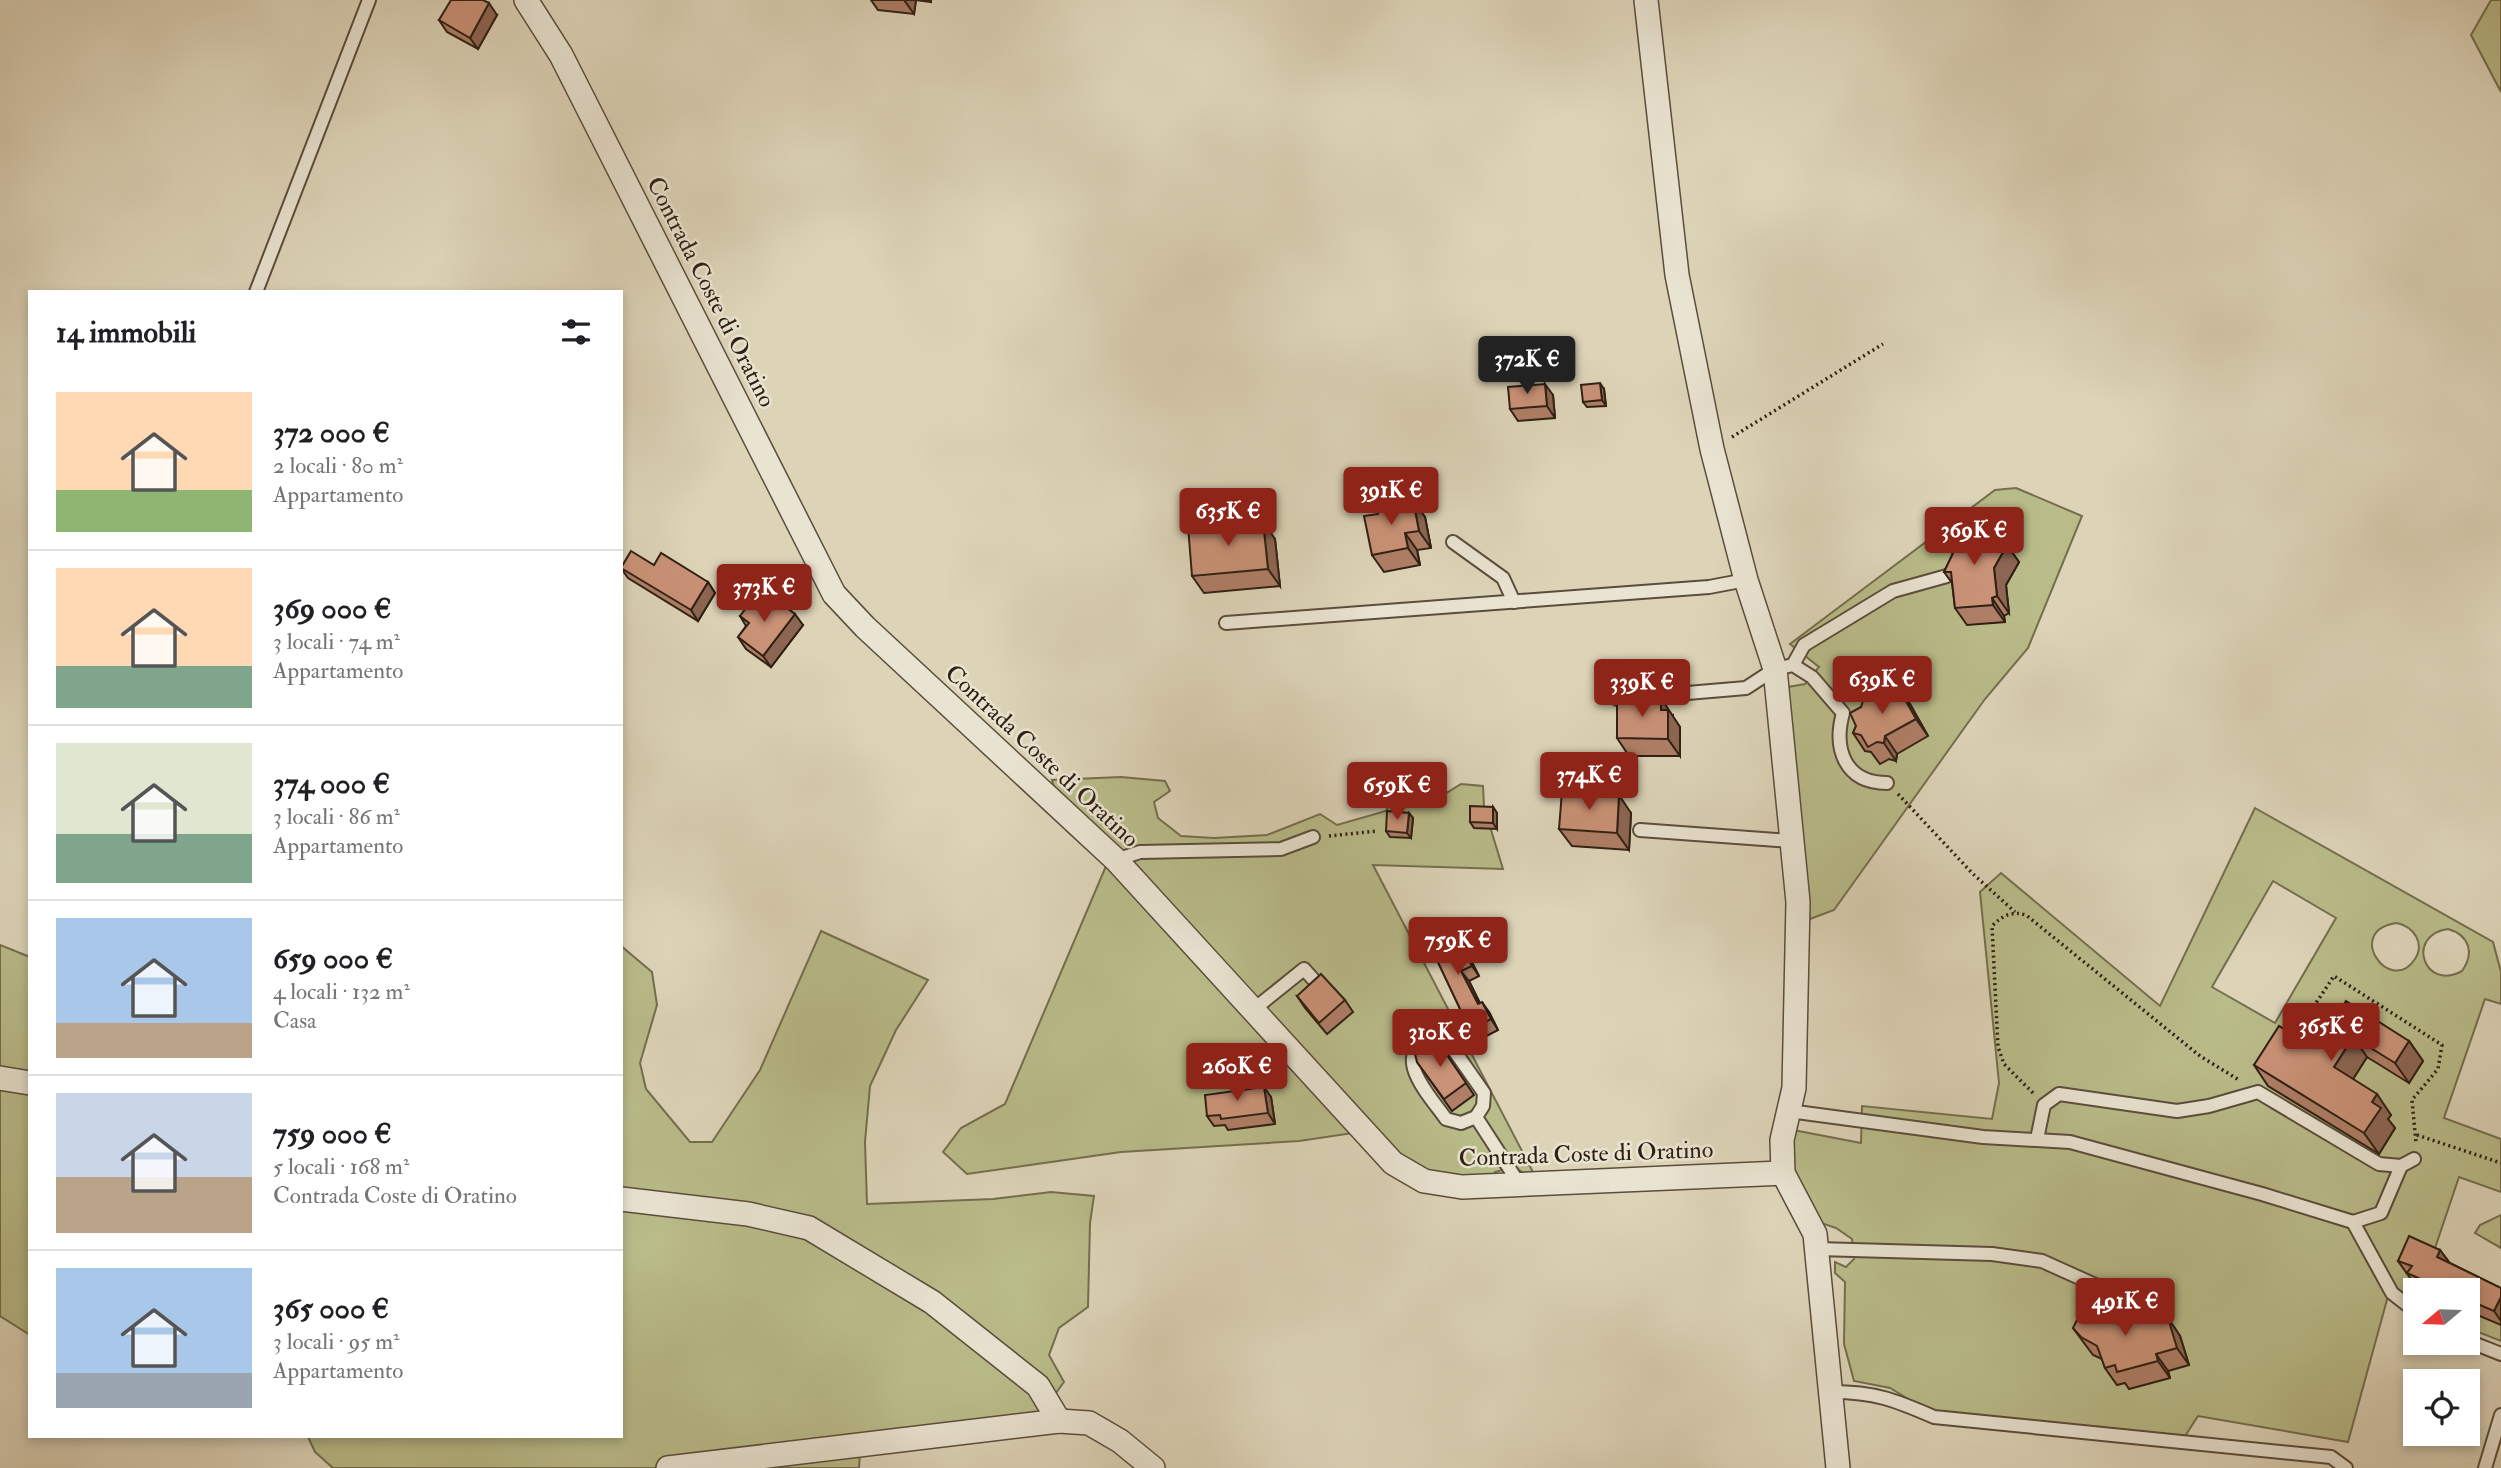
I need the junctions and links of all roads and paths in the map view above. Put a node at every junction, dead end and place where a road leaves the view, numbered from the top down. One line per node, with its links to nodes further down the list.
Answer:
1 (369, 0): 4 (lane)
2 (526, 0): 19 (street, Contrada Coste di Oratino)
3 (1646, 0): 6 (street)
4 (257, 290)
5 (1883, 344): 6 (path)
6 (1712, 449): 9 (street)
7 (1453, 542): 10 (lane)
8 (1947, 576): 12 (lane)
9 (1746, 580): 10 (lane); 12 (street)
10 (1514, 601): 11 (lane)
11 (1226, 623)
12 (1784, 667): 13 (lane); 14 (lane); 18 (street)
13 (1617, 699)
14 (1887, 783): 20 (path)
15 (1640, 830): 18 (lane)
16 (1377, 831): 17 (path)
17 (1313, 837): 19 (lane)
18 (1791, 841): 28 (street)
19 (1116, 860): 22 (street, Contrada Coste di Oratino)
20 (2015, 912): 26 (path); 27 (path)
21 (1313, 979): 22 (lane)
22 (1253, 1010): 36 (street, Contrada Coste di Oratino)
23 (2288, 1045): 30 (path)
24 (0, 1078): 25 (street)
25 (28, 1083)
26 (2258, 1091): 27 (lane); 34 (lane)
27 (2044, 1105): 31 (lane)
28 (1789, 1111): 31 (lane); 35 (street)
29 (1476, 1117): 29 (lane); 36 (lane)
30 (2417, 1135): 32 (path); 33 (path)
31 (2037, 1139): 38 (lane)
32 (2414, 1159): 34 (lane)
33 (2501, 1163)
34 (2401, 1166): 38 (lane)
35 (1783, 1173): 36 (street, Contrada Coste di Oratino); 39 (street)
36 (1520, 1185)
37 (623, 1199): 46 (street)
38 (2353, 1222): 41 (lane)
39 (1818, 1249): 40 (lane); 44 (street)
40 (2102, 1288)
41 (2403, 1302)
42 (2480, 1346): 43 (lane)
43 (2501, 1354)
44 (1832, 1392): 49 (street); 50 (lane)
45 (2501, 1415): 51 (lane)
46 (1059, 1421): 47 (street); 48 (street)
47 (668, 1468)
48 (1153, 1468)
49 (1838, 1468)
50 (2346, 1468)
51 (2485, 1468)

